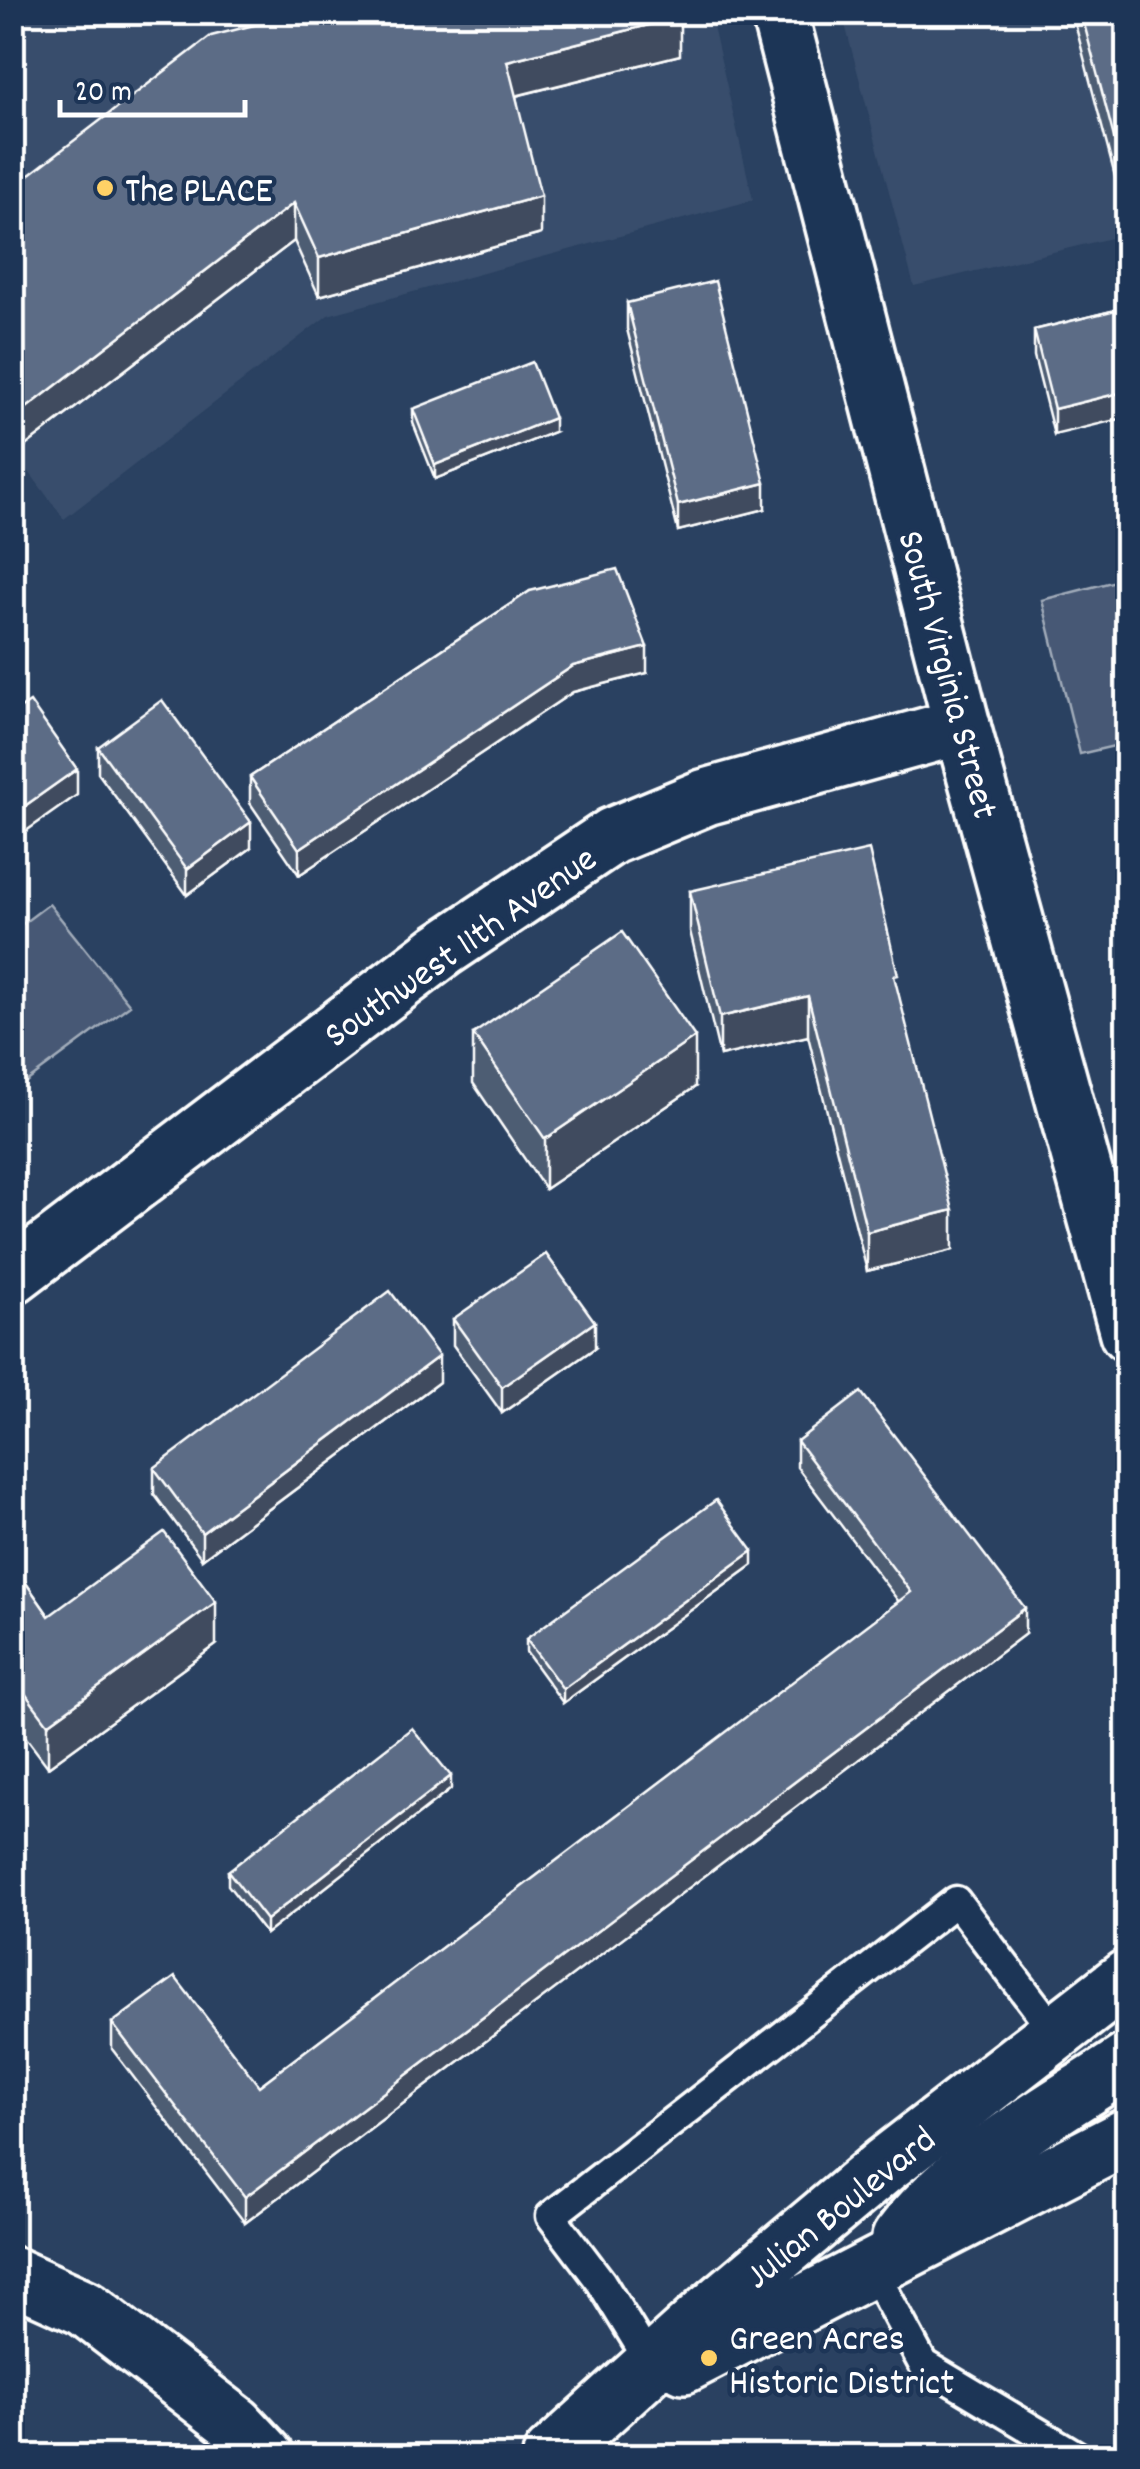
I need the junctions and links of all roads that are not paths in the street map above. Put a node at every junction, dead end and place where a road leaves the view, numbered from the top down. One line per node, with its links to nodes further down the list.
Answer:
1 (782, 21): 2 (street, South Virginia Street)
2 (962, 726): 3 (street, Southwest 11th Avenue); 4 (street, South Virginia Street)
3 (12, 1276)
4 (1128, 1333)
5 (1128, 1978): 6 (street, Julian Boulevard)
6 (1056, 2032): 11 (street, Julian Boulevard); 11 (lane)
7 (1128, 2060): 9 (street)
8 (1128, 2136): 9 (street, Julian Boulevard)
9 (877, 2264): 12 (street, Julian Boulevard); 14 (lane)
10 (12, 2275): 13 (street)
11 (652, 2365): 12 (street, Julian Boulevard)
12 (556, 2452)
13 (266, 2456)
14 (1077, 2456)

